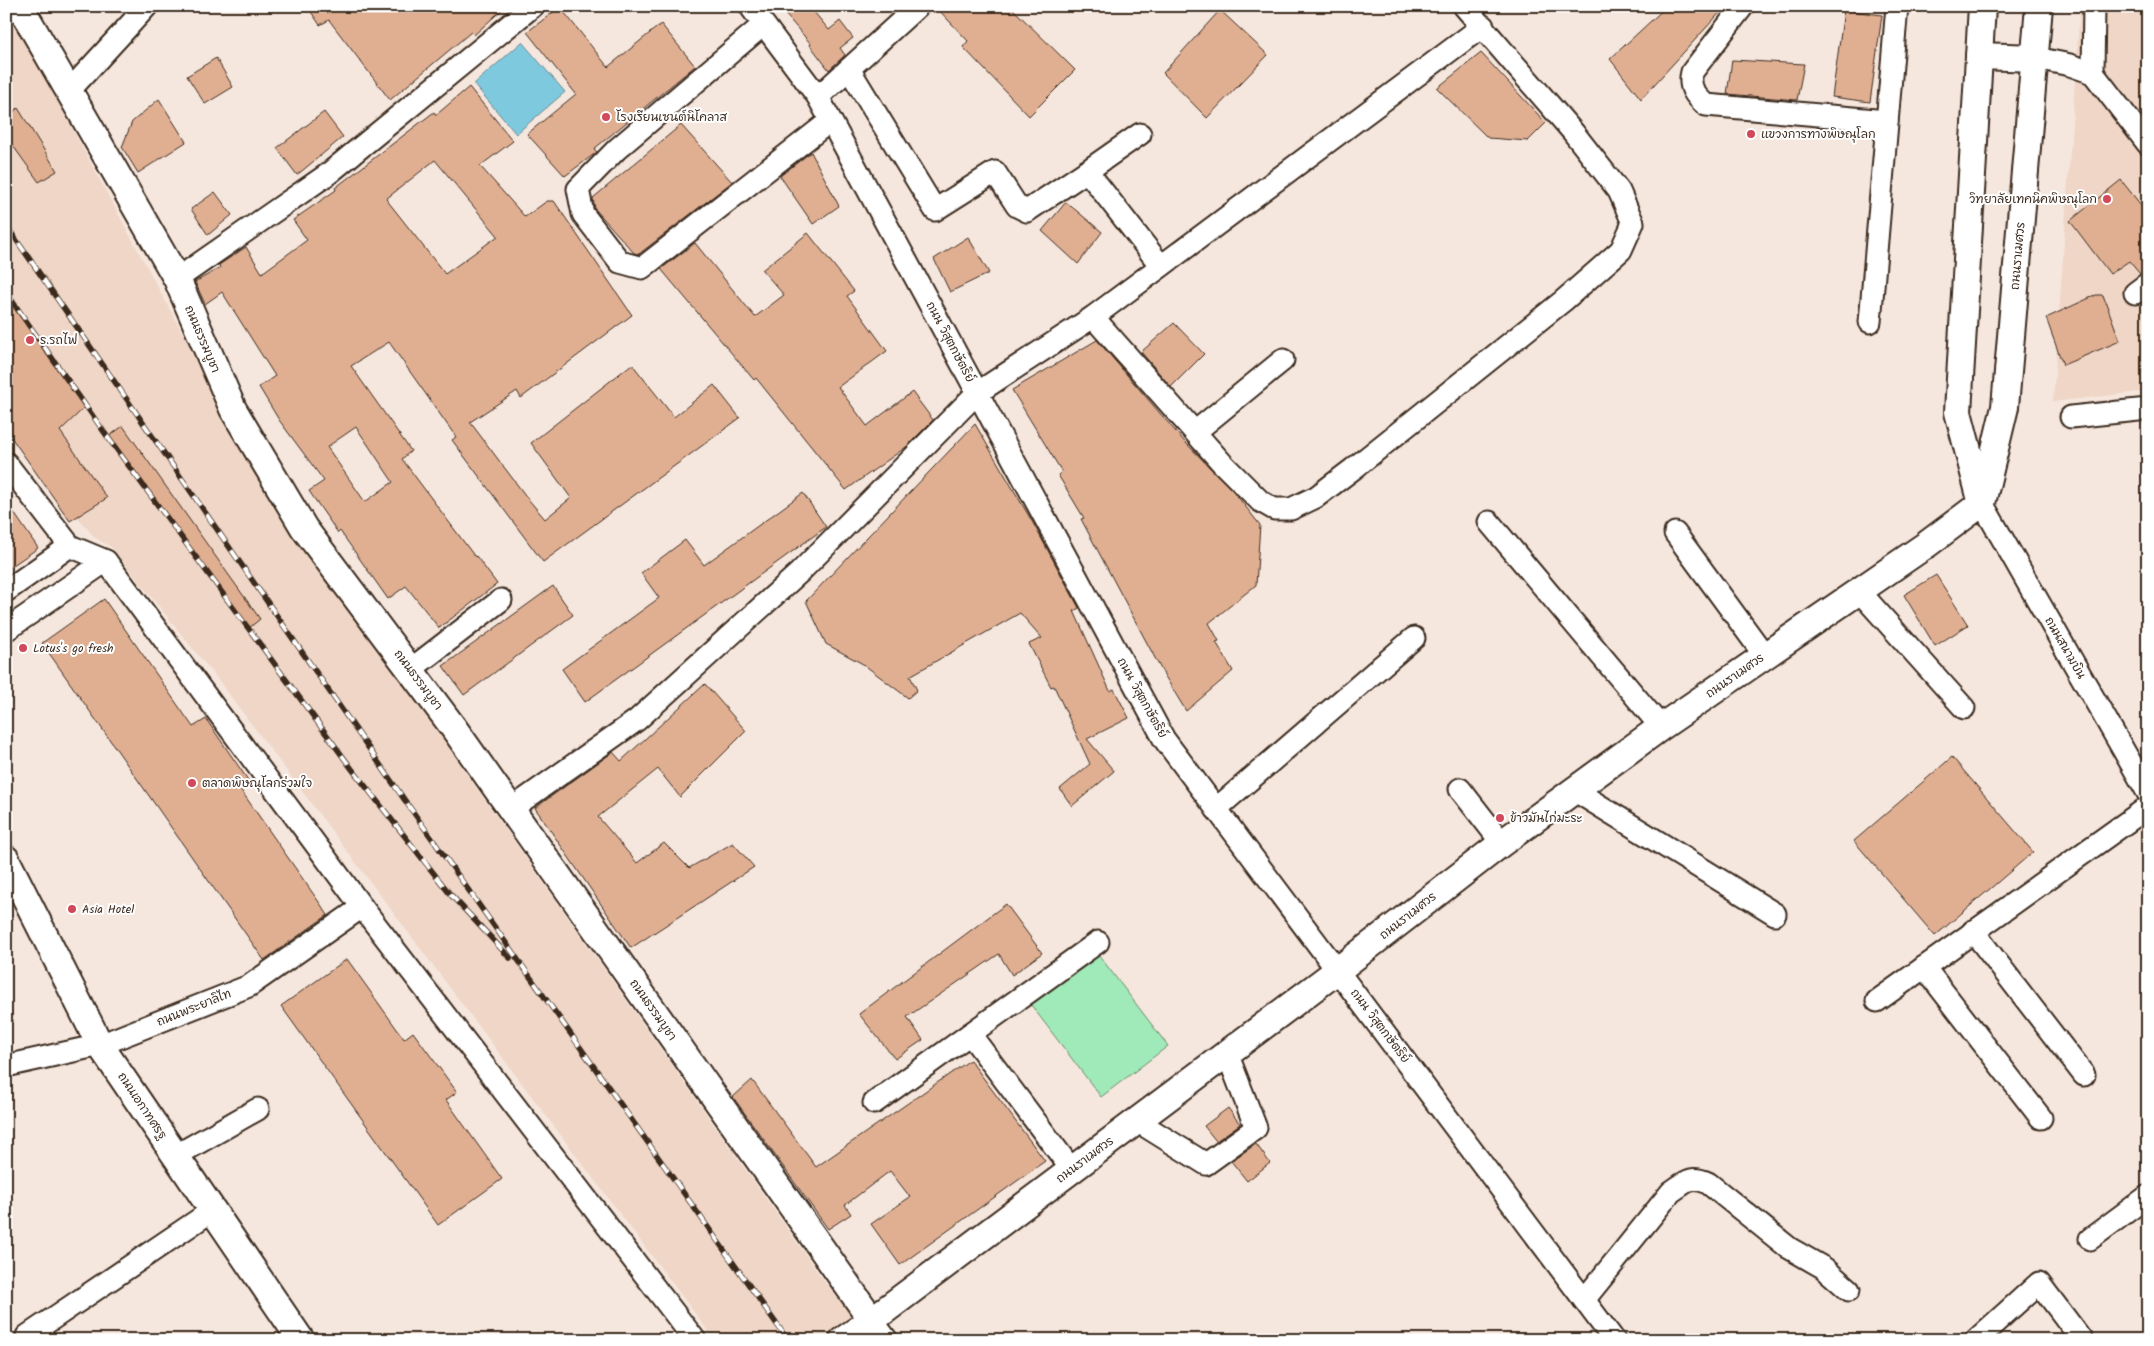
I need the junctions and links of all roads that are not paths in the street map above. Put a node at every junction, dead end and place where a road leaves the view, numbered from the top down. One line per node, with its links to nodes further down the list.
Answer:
1 (20, 6): 18 (main road, ถนนธรรมบูชา)
2 (147, 6): 18 (street)
3 (533, 6): 26 (street)
4 (750, 6): 12 (street, ถนน วิสุตกษัตริย์)
5 (918, 6): 16 (street)
6 (1464, 6): 13 (street)
7 (1743, 6): 21 (street)
8 (1897, 6): 21 (street)
9 (1982, 6): 14 (main road)
10 (2040, 6): 15 (main road, ถนนราเมศวร)
11 (2094, 6): 17 (street)
12 (763, 25): 19 (street, ถนน วิสุตกษัตริย์); 20 (street)
13 (1483, 26): 25 (street); 33 (street)
14 (1979, 56): 15 (main road); 35 (main road)
15 (2036, 58): 17 (street); 35 (main road, ถนนราเมศวร)
16 (849, 69): 19 (street); 24 (street)
17 (2093, 74): 23 (street)
18 (69, 90): 26 (main road, ถนนธรรมบูชา)
19 (818, 98): 20 (street, ถนน วิสุตกษัตริย์)
20 (830, 120): 30 (street, ถนน วิสุตกษัตริย์)
21 (1887, 121): 28 (street)
22 (1140, 134): 24 (street)
23 (2148, 144)
24 (1087, 172): 25 (street)
25 (1161, 266): 27 (street)
26 (177, 279): 46 (main road, ถนนธรรมบูชา)
27 (1093, 317): 30 (street); 33 (street)
28 (1870, 322)
29 (1283, 360): 33 (street)
30 (978, 393): 53 (street); 54 (street, ถนน วิสุตกษัตริย์)
31 (2148, 409): 32 (street)
32 (2072, 417)
33 (1195, 432)
34 (6, 462): 38 (street)
35 (1982, 503): 41 (main road, ถนนราเมศวร); 51 (street, ถนนสนามบิน)
36 (1489, 522): 48 (street)
37 (1675, 533): 45 (street)
38 (70, 546): 39 (street); 40 (street)
39 (106, 561): 43 (street); 57 (street)
40 (6, 591)
41 (1859, 591): 45 (main road, ถนนราเมศวร); 47 (street)
42 (501, 600): 46 (street)
43 (6, 630)
44 (1414, 638): 54 (street)
45 (1765, 656): 48 (main road, ถนนราเมศวร)
46 (410, 670): 53 (main road, ถนนธรรมบูชา)
47 (1964, 708)
48 (1661, 727): 50 (main road, ถนนราเมศวร)
49 (1460, 789): 55 (street)
50 (1574, 790): 55 (main road, ถนนราเมศวร); 58 (street)
51 (2148, 793)
52 (2148, 807): 59 (street)
53 (511, 809): 80 (main road, ถนนธรรมบูชา)
54 (1216, 809): 62 (street, ถนน วิสุตกษัตริย์)
55 (1502, 843): 62 (main road, ถนนราเมศวร)
56 (6, 858): 65 (main road, ถนนเอกาทศรฐ)
57 (362, 906): 65 (street, ถนนพระยาลิไท); 83 (street)
58 (1775, 914)
59 (1973, 931): 61 (street); 68 (street)
60 (1098, 942): 64 (street)
61 (1924, 967): 63 (street); 71 (street)
62 (1338, 970): 66 (main road, ถนนราเมศวร); 79 (street, ถนน วิสุตกษัตริย์)
63 (1877, 1001)
64 (970, 1034): 69 (street); 74 (street)
65 (100, 1045): 67 (street, ถนนพระยาลิไท); 73 (main road, ถนนเอกาทศรฐ)
66 (1227, 1053): 72 (main road, ถนนราเมศวร); 72 (street)
67 (6, 1066)
68 (2084, 1075)
69 (874, 1103)
70 (258, 1109): 73 (street)
71 (2041, 1118)
72 (1137, 1121): 74 (main road, ถนนราเมศวร)
73 (176, 1156): 76 (main road, ถนนเอกาทศรฐ)
74 (1072, 1170): 80 (main road, ถนนราเมศวร)
75 (2148, 1196): 77 (street)
76 (212, 1210): 81 (street); 82 (main road, ถนนเอกาทศรฐ)
77 (2090, 1239)
78 (1850, 1290): 79 (street)
79 (1584, 1300): 85 (street, ถนน วิสุตกษัตริย์)
80 (880, 1330): 84 (main road, ถนนราเมศวร)
81 (27, 1336)
82 (300, 1340)
83 (694, 1340)
84 (843, 1340)
85 (1614, 1340)
86 (1976, 1340): 87 (street)
87 (2082, 1340)

